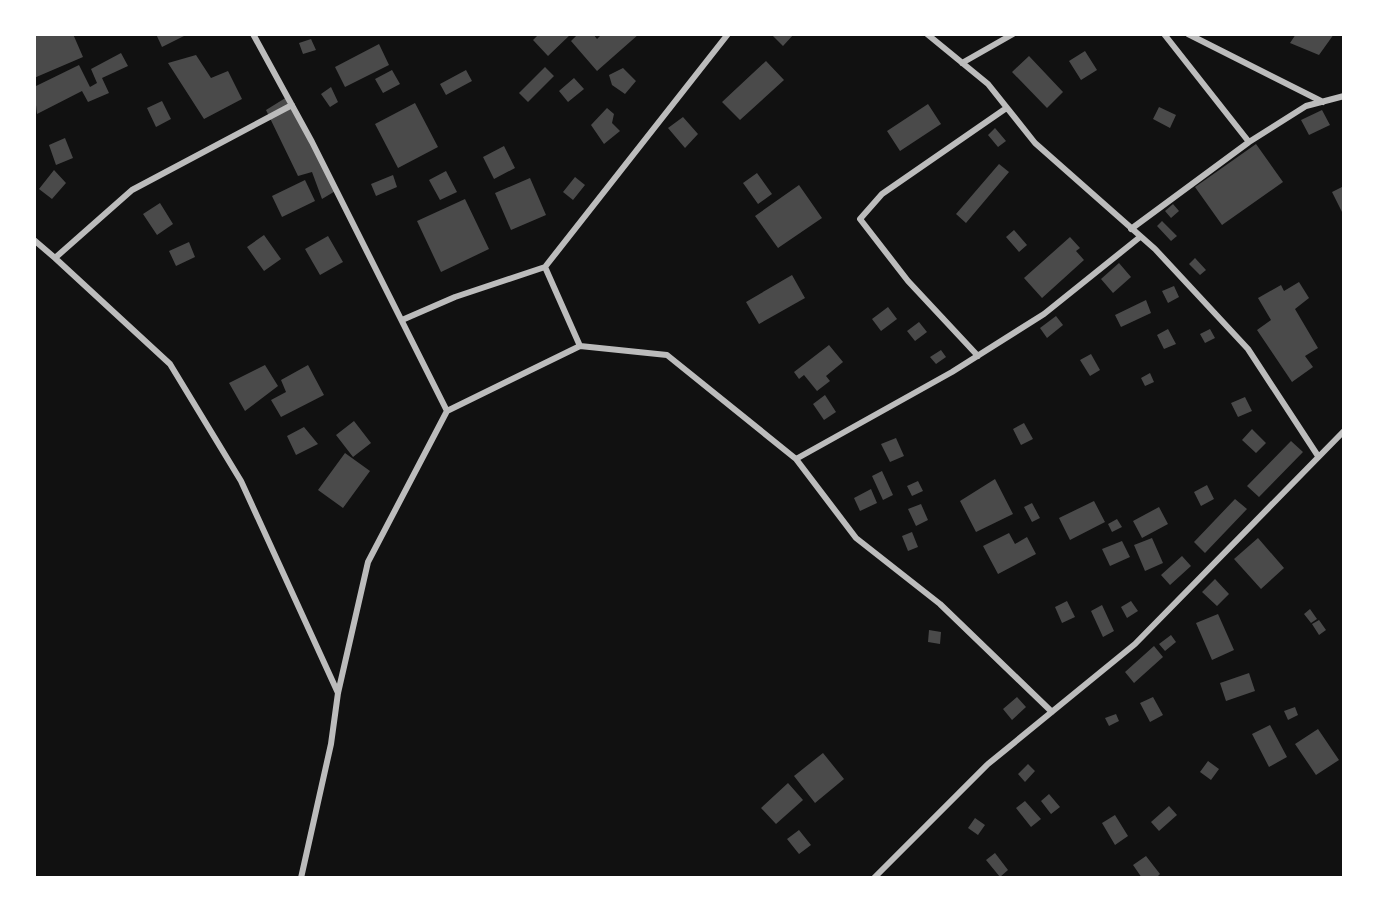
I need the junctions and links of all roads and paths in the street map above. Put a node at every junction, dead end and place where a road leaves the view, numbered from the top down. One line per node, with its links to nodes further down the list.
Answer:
1 (253, 34): 10 (street)
2 (728, 34): 17 (street)
3 (927, 34): 7 (street)
4 (1013, 34): 7 (street)
5 (1164, 34): 12 (street)
6 (1188, 34): 9 (street)
7 (962, 63): 11 (street)
8 (1344, 96): 9 (street)
9 (1323, 102): 12 (street)
10 (292, 105): 16 (street); 18 (street)
11 (1005, 109): 13 (street); 20 (street)
12 (1249, 142): 13 (street)
13 (1131, 229): 14 (street)
14 (1140, 237): 20 (street); 23 (street)
15 (34, 240): 16 (street)
16 (55, 258): 25 (street)
17 (545, 267): 18 (street); 19 (street)
18 (402, 320): 21 (street)
19 (580, 346): 21 (street); 24 (street)
20 (978, 356): 24 (street)
21 (447, 411): 25 (street)
22 (1344, 431): 23 (street)
23 (1318, 456): 26 (street)
24 (796, 459): 26 (street)
25 (338, 693): 27 (street)
26 (1052, 712): 28 (street)
27 (301, 878)
28 (874, 878)

